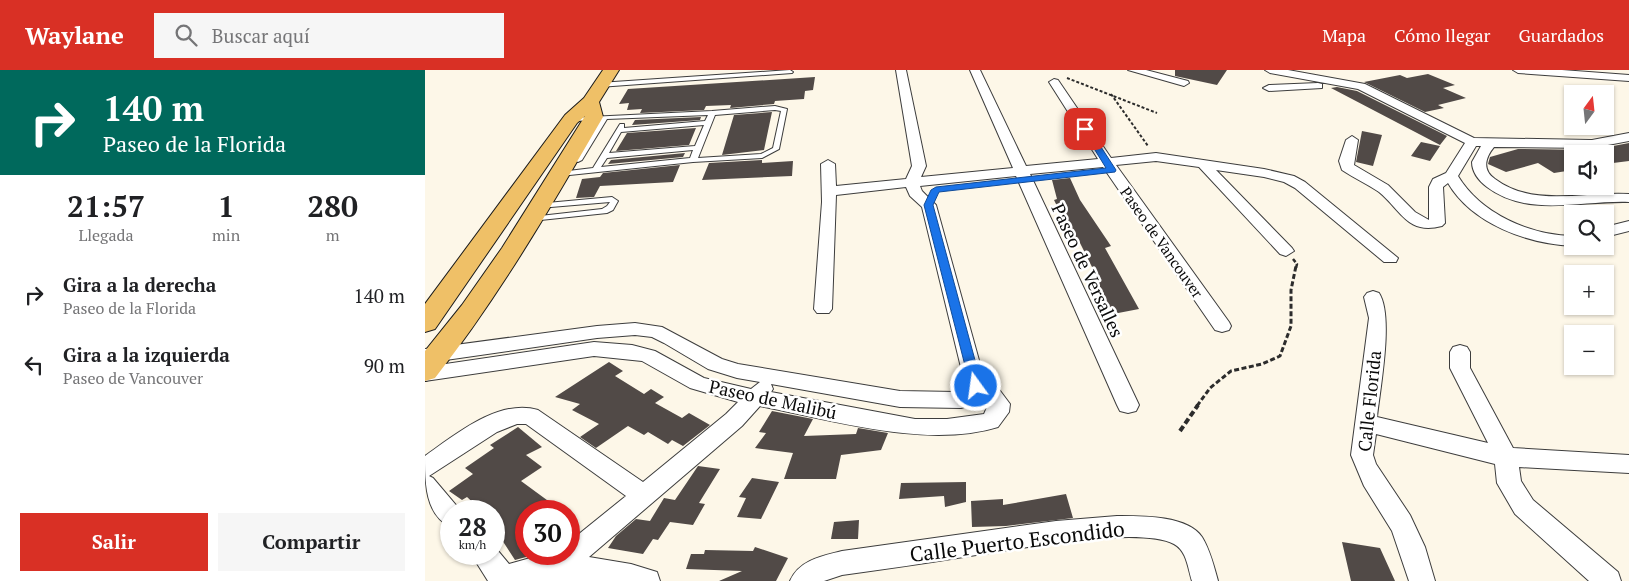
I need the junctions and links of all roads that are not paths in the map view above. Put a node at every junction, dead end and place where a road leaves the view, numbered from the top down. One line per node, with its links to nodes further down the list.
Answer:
1 (611, 70): 14 (main road)
2 (901, 70): 29 (street)
3 (975, 70): 32 (street, Paseo de Versalles)
4 (1133, 70): 11 (street)
5 (1270, 70): 12 (street)
6 (1354, 70): 12 (street)
7 (1518, 70): 10 (street)
8 (790, 72): 14 (lane)
9 (1057, 78): 28 (street, Paseo de Vancouver)
10 (1629, 78)
11 (1184, 83)
12 (1355, 84): 13 (street); 21 (street)
13 (1269, 88)
14 (597, 105): 16 (lane); 31 (main road); 46 (main road)
15 (712, 113): 16 (lane); 17 (lane); 25 (lane)
16 (627, 116): 18 (lane)
17 (708, 123): 18 (lane); 23 (lane)
18 (619, 130): 24 (lane)
19 (1629, 136): 22 (street)
20 (1352, 140): 33 (street)
21 (1472, 142): 22 (street); 33 (street)
22 (1489, 144): 37 (street)
23 (698, 148): 24 (lane); 25 (lane)
24 (603, 156): 30 (lane)
25 (693, 160): 30 (lane)
26 (1202, 163): 28 (street); 42 (street); 43 (street)
27 (828, 164): 36 (street)
28 (1109, 165): 32 (street); 47 (street, Paseo de Vancouver)
29 (919, 166): 34 (street); 35 (street)
30 (596, 170): 31 (lane)
31 (564, 174): 38 (main road)
32 (1021, 175): 35 (street); 54 (street, Paseo de Versalles)
33 (1451, 176): 41 (street)
34 (913, 188): 35 (street); 35 (street); 36 (street)
35 (932, 191): 52 (street)
36 (829, 197): 45 (street)
37 (1629, 198)
38 (535, 213): 38 (lane); 50 (main road)
39 (1629, 226): 40 (street)
40 (1614, 230)
41 (1564, 242)
42 (1287, 251)
43 (1390, 258)
44 (1373, 297): 56 (street, Calle Florida)
45 (823, 309)
46 (425, 324)
47 (1221, 326)
48 (596, 341): 50 (street, Paseo de Malibú); 51 (street, Paseo de Malibú); 53 (street, Paseo de Malibú)
49 (1461, 352): 58 (street)
50 (429, 364)
51 (771, 378): 52 (street, Paseo de Malibú); 53 (street)
52 (968, 393): 57 (street); 57 (street, Paseo de Malibú)
53 (757, 397): 55 (street); 57 (street, Paseo de Malibú)
54 (1128, 405)
55 (734, 420): 62 (street)
56 (1366, 423): 58 (street); 70 (street, Calle Florida)
57 (971, 424)
58 (1506, 457): 59 (street); 71 (street)
59 (1629, 464)
60 (425, 468): 62 (street)
61 (425, 485): 63 (street)
62 (644, 496): 65 (street)
63 (440, 503)
64 (492, 565): 66 (street)
65 (571, 572): 66 (street); 67 (street)
66 (503, 580)
67 (647, 581)
68 (803, 581): 69 (street, Calle Puerto Escondido)
69 (1205, 581)
70 (1422, 581)
71 (1608, 581)

